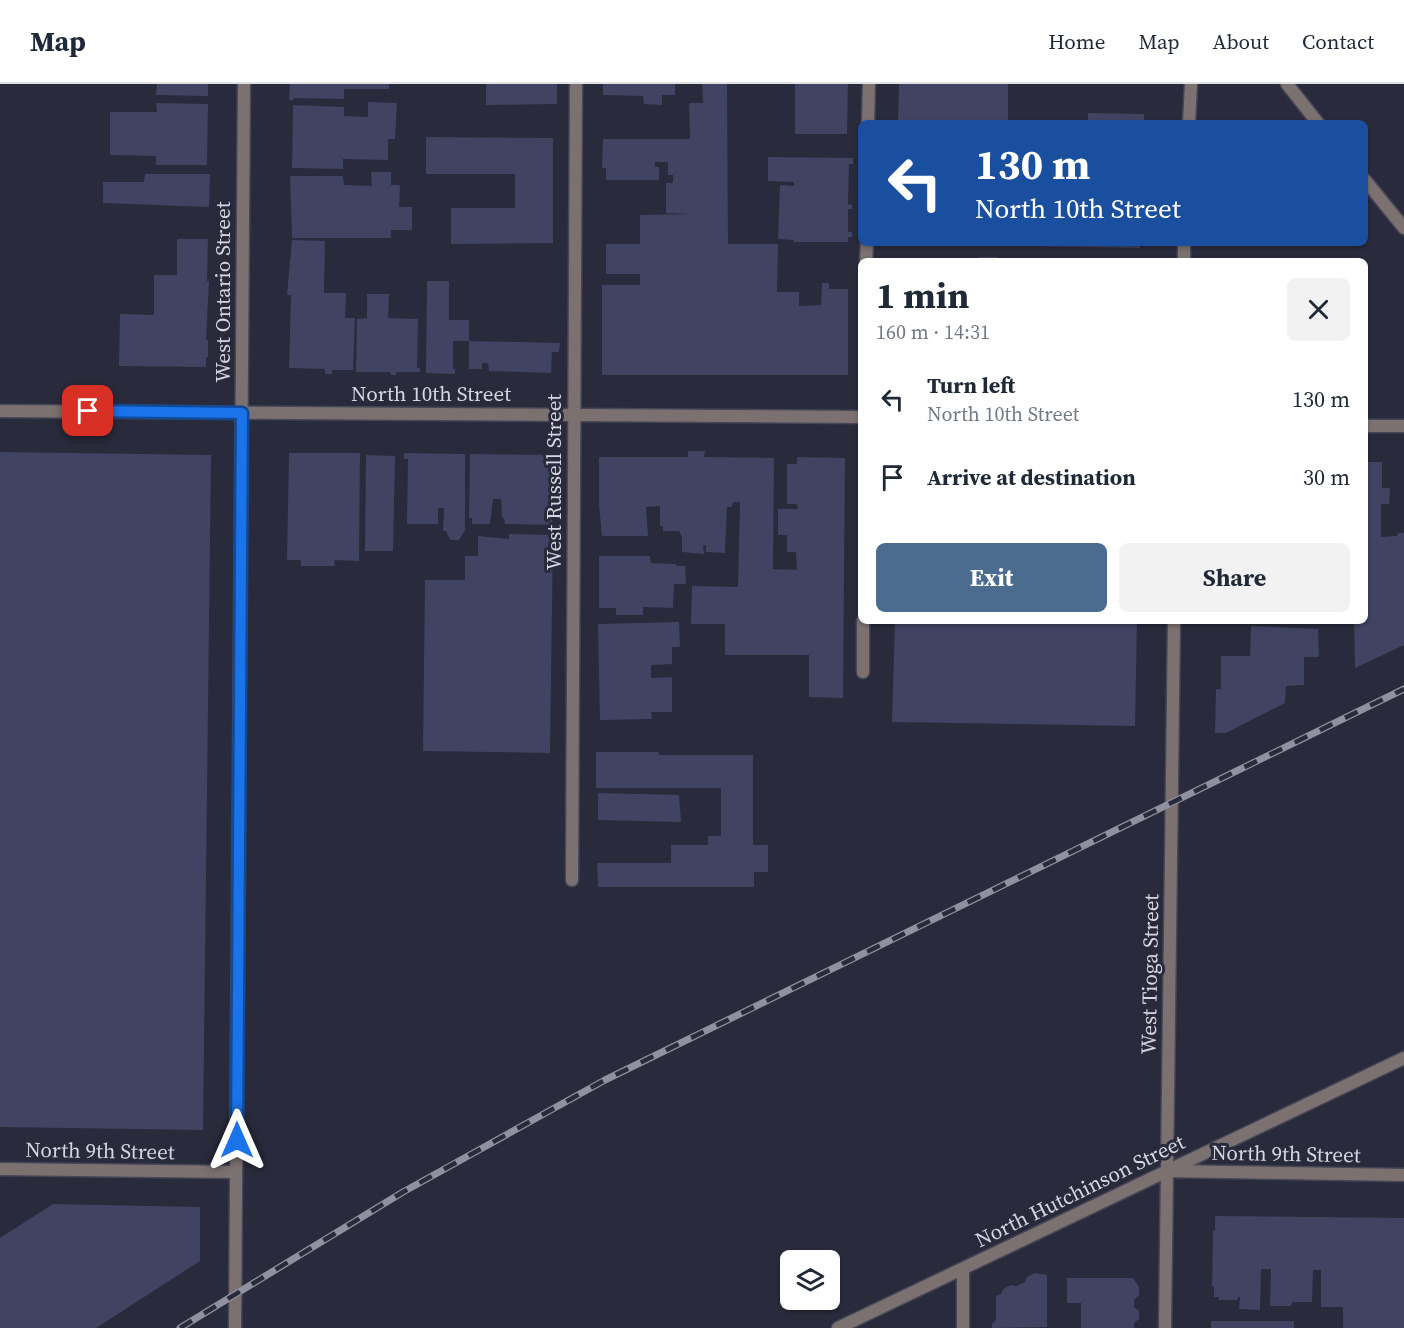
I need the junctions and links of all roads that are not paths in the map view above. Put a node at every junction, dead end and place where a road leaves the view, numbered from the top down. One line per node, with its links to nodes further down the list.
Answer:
1 (244, 84): 12 (street, West Ontario Street)
2 (576, 84): 13 (street, West Russell Street)
3 (869, 84): 6 (street)
4 (1191, 84): 7 (street)
5 (1287, 84): 8 (street)
6 (868, 120)
7 (1189, 120)
8 (1316, 120)
9 (1368, 184): 10 (street)
10 (1404, 228)
11 (0, 411): 12 (street, North 10th Street)
12 (242, 413): 13 (street, North 10th Street); 24 (street, West Ontario Street)
13 (573, 413): 14 (street, North 10th Street); 20 (street, West Russell Street)
14 (858, 417)
15 (1368, 426): 16 (street)
16 (1404, 426)
17 (863, 624): 19 (street)
18 (1174, 624): 23 (street, West Tioga Street)
19 (863, 672)
20 (572, 880)
21 (1404, 1058): 23 (street, North Hutchinson Street)
22 (0, 1169): 24 (street, North 9th Street)
23 (1167, 1171): 25 (street, North 9th Street); 26 (street, North Hutchinson Street); 30 (street, West Tioga Street)
24 (236, 1172): 27 (street, West Ontario Street)
25 (1404, 1175)
26 (963, 1269): 28 (street, North Hutchinson Street); 29 (street)
27 (235, 1328)
28 (838, 1328)
29 (963, 1328)
30 (1165, 1328)

